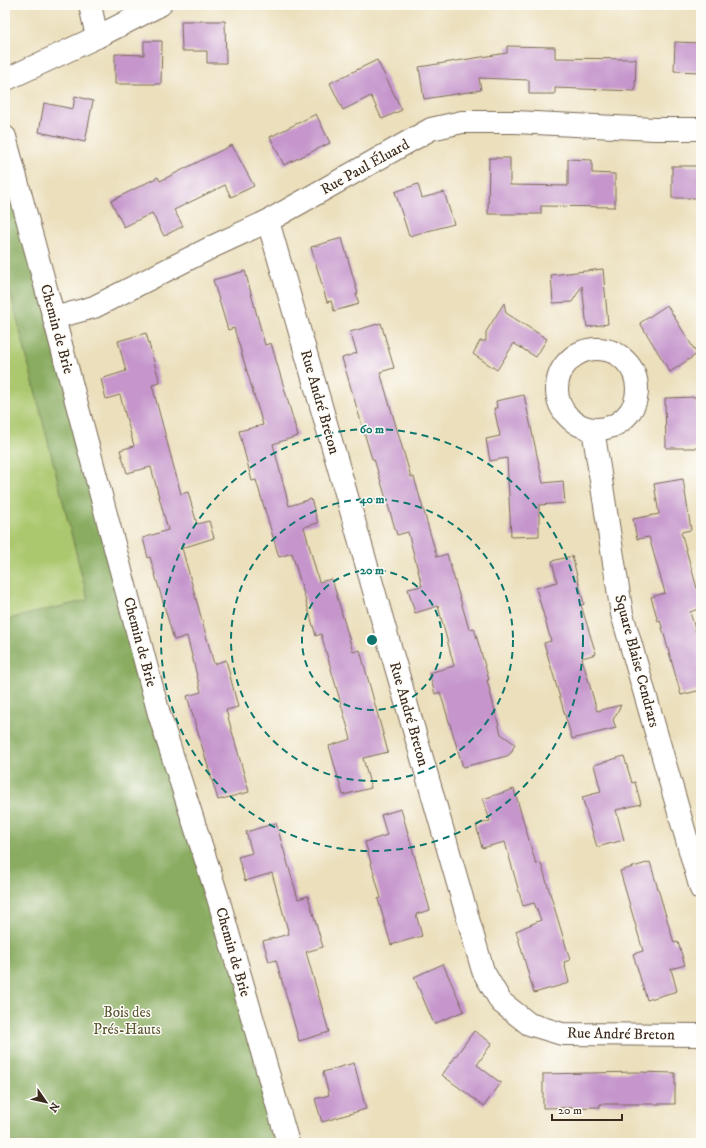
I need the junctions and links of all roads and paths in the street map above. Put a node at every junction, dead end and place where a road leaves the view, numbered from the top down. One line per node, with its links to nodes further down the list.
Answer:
1 (90, 5): 3 (street)
2 (160, 5): 3 (street)
3 (97, 37): 4 (street)
4 (5, 80)
5 (701, 128): 7 (street, Rue Paul Éluard)
6 (5, 137): 8 (street, Chemin de Brie)
7 (268, 221): 8 (street, Rue Paul Éluard); 11 (street, Rue André Breton)
8 (54, 318): 12 (street, Chemin de Brie)
9 (593, 429): 10 (street, Square Blaise Cendrars)
10 (701, 890)
11 (701, 1035)
12 (288, 1143)

